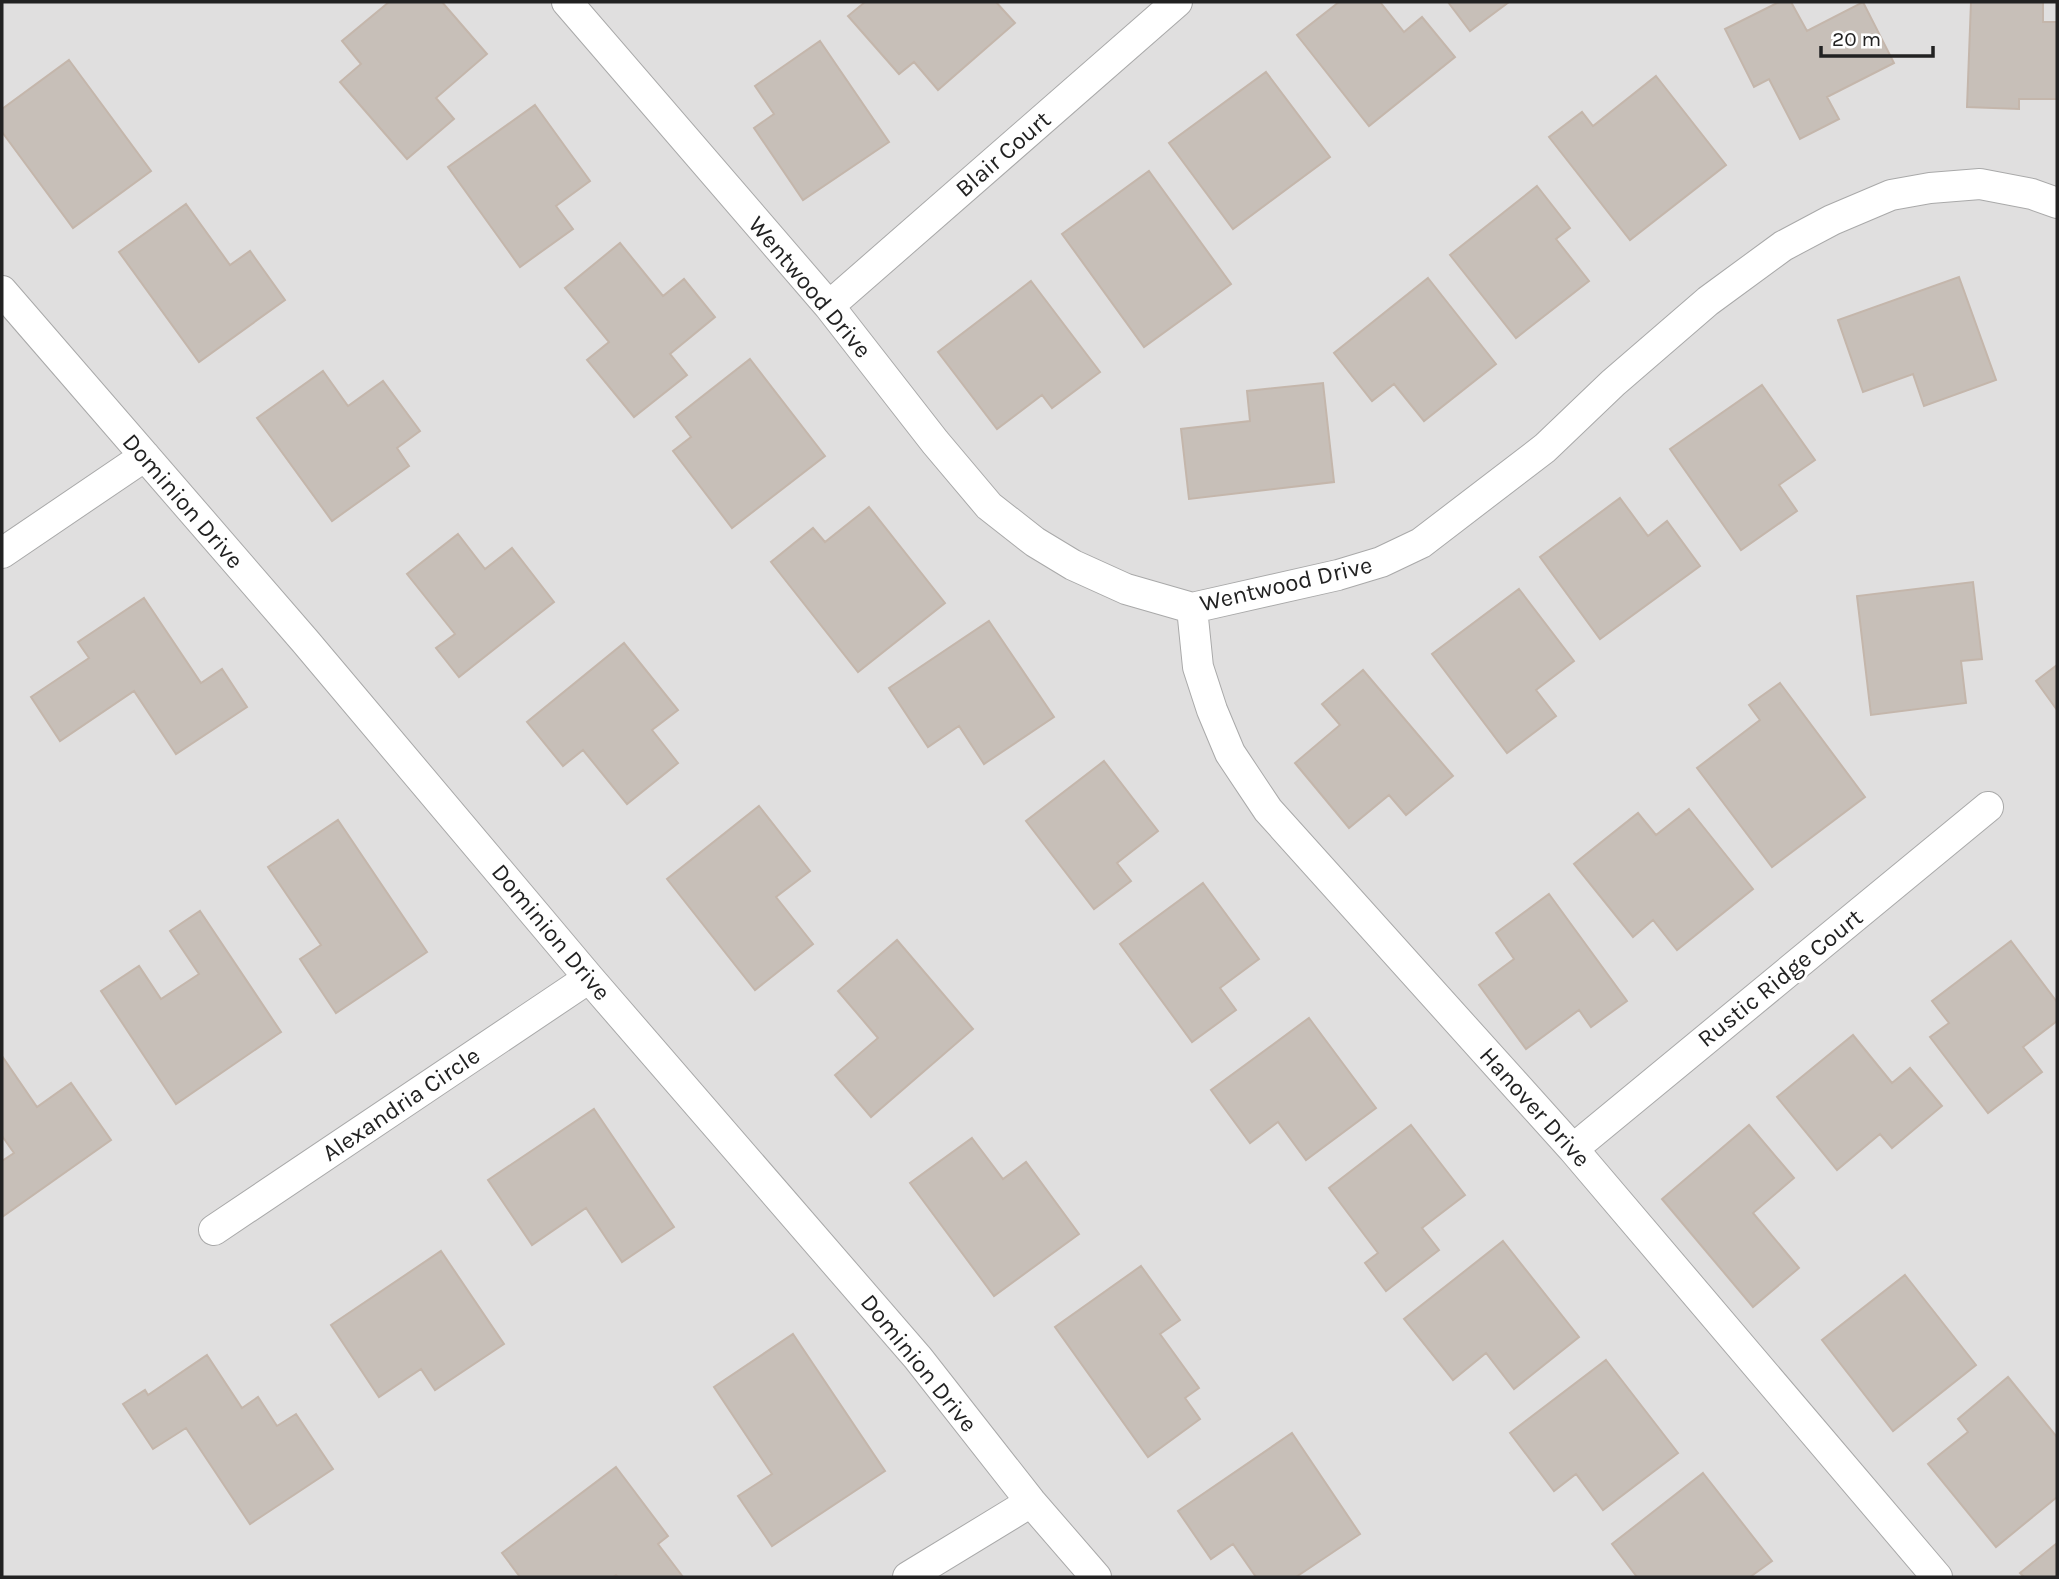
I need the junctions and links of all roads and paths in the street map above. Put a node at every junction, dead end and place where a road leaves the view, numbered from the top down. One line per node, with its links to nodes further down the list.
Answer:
1 (567, 2): 5 (street, Wentwood Drive)
2 (1177, 2): 5 (street, Blair Court)
3 (2057, 202): 8 (street, Wentwood Drive)
4 (2, 290): 6 (street, Dominion Drive)
5 (829, 306): 8 (street, Wentwood Drive)
6 (145, 456): 7 (street); 10 (street, Dominion Drive)
7 (2, 553)
8 (1192, 608): 11 (street, Hanover Drive)
9 (1988, 807): 11 (street, Rustic Ridge Court)
10 (589, 978): 12 (street, Alexandria Circle); 13 (street, Dominion Drive)
11 (1573, 1149): 16 (street, Hanover Drive)
12 (214, 1230)
13 (1031, 1502): 14 (street); 15 (street, Dominion Drive)
14 (908, 1577)
15 (1096, 1577)
16 (1937, 1577)

